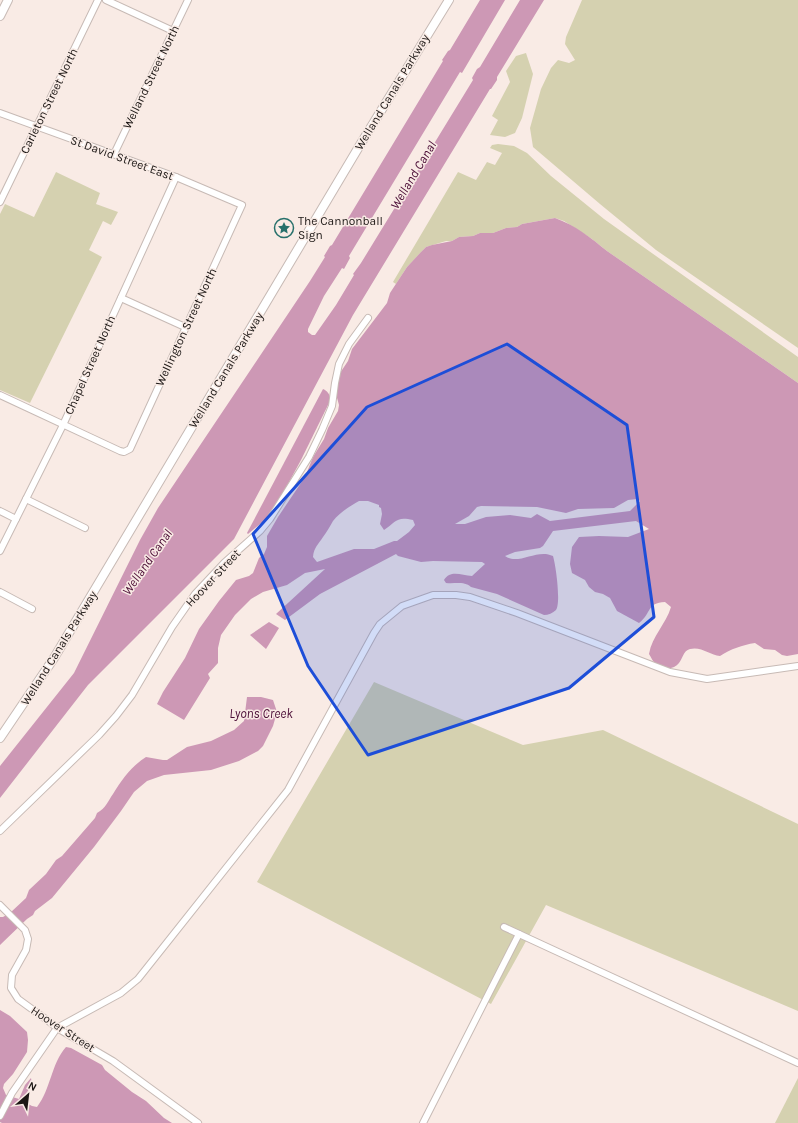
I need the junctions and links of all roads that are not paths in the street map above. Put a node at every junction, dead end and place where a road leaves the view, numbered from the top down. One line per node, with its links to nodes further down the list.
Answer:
1 (8, 0): 6 (street)
2 (98, 0): 9 (street, Carleton Street North)
3 (106, 0): 7 (street)
4 (188, 0): 7 (street, Welland Street North)
5 (448, 0): 27 (street, Welland Canals Parkway)
6 (0, 16)
7 (173, 31): 10 (street, Welland Street North)
8 (0, 113): 9 (street, St David Street East)
9 (36, 127): 10 (street, St David Street East); 12 (street, Carleton Street North)
10 (114, 154): 11 (street, St David Street East)
11 (176, 177): 13 (street, St David Street East); 14 (street, Chapel Street North)
12 (0, 202)
13 (242, 205): 16 (street, Wellington Street North)
14 (120, 298): 16 (street); 18 (street, Chapel Street North)
15 (368, 318): 28 (street, Hoover Street)
16 (185, 327): 18 (street, Wellington Street North)
17 (0, 395): 18 (street)
18 (63, 425): 19 (street, Chapel Street North)
19 (26, 499): 21 (street, Chapel Street North); 22 (street)
20 (0, 511): 21 (street)
21 (16, 519): 23 (street, Chapel Street North)
22 (85, 528)
23 (0, 551)
24 (0, 592): 25 (street)
25 (32, 609)
26 (798, 666): 32 (street)
27 (0, 738)
28 (0, 831)
29 (0, 905): 32 (street, Hoover Street)
30 (504, 927): 31 (street)
31 (519, 934): 33 (street); 36 (street)
32 (56, 1028): 34 (street); 35 (street, Hoover Street)
33 (798, 1063)
34 (0, 1116)
35 (198, 1123)
36 (423, 1123)

